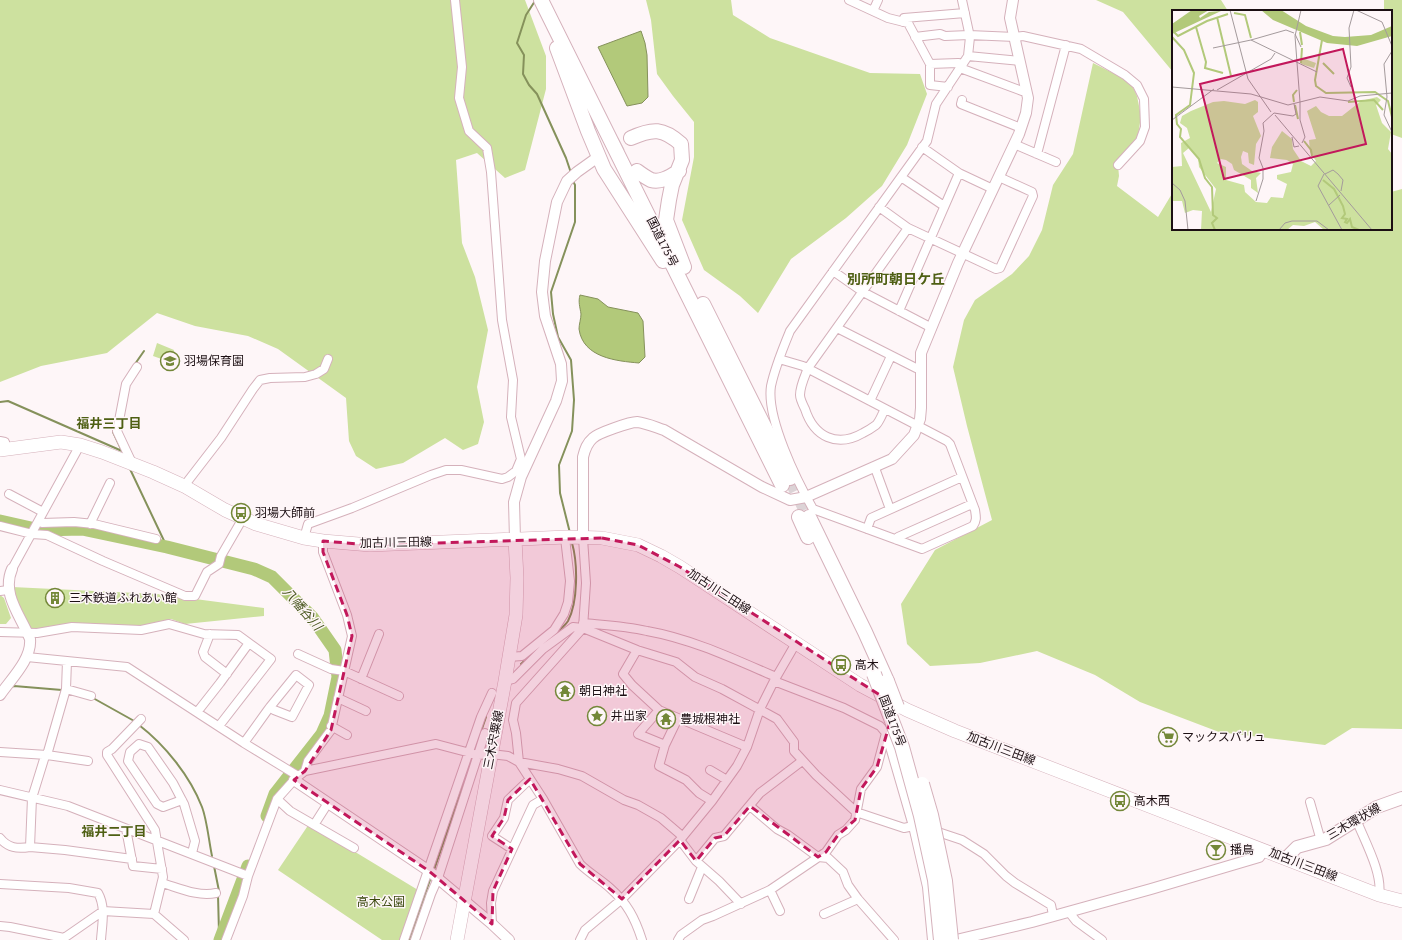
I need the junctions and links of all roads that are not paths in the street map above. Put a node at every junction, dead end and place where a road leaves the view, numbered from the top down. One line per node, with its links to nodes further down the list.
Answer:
1 (455, 0): 59 (street)
2 (540, 0): 26 (highway); 44 (highway, 国道175号)
3 (551, 0): 30 (highway, 国道175号)
4 (849, 0): 8 (street)
5 (878, 0): 8 (street)
6 (962, 0): 9 (street)
7 (1013, 0): 13 (street)
8 (873, 11): 10 (street)
9 (965, 13): 10 (street); 11 (street)
10 (903, 22): 12 (street)
11 (969, 35): 12 (street); 13 (street); 15 (street)
12 (915, 36): 17 (street)
13 (1014, 37): 14 (street); 16 (street)
14 (1066, 45): 27 (street); 29 (street)
15 (968, 56): 16 (street); 18 (street)
16 (1020, 61): 20 (street)
17 (930, 64): 18 (street); 19 (street)
18 (962, 66): 19 (street); 20 (street)
19 (948, 87): 25 (street)
20 (1026, 90): 22 (street)
21 (962, 100): 22 (street)
22 (1021, 128): 24 (street)
23 (631, 138): 31 (highway)
24 (1014, 144): 27 (street); 34 (street)
25 (922, 147): 32 (street); 33 (street)
26 (604, 154): 44 (highway); 60 (street)
27 (1037, 154): 28 (street)
28 (1056, 162)
29 (1118, 165)
30 (637, 171): 31 (highway); 41 (highway, 国道175号)
31 (679, 171): 41 (highway)
32 (959, 173): 35 (street); 36 (street)
33 (901, 177): 36 (street); 37 (street)
34 (999, 177): 35 (street); 40 (street)
35 (993, 189): 40 (street)
36 (944, 206): 39 (street)
37 (879, 207): 38 (street); 42 (street)
38 (908, 228): 39 (street); 43 (street)
39 (930, 238): 40 (street); 45 (street)
40 (962, 253): 47 (street)
41 (684, 267): 44 (highway, 国道175号)
42 (833, 271): 43 (street); 50 (street)
43 (863, 292): 45 (street); 46 (street)
44 (693, 305)
45 (898, 311): 47 (street)
46 (837, 328): 48 (street); 52 (street)
47 (932, 328): 53 (street)
48 (891, 356): 53 (street); 54 (street)
49 (328, 359): 65 (street)
50 (779, 359): 52 (street); 67 (street)
51 (137, 367): 61 (street)
52 (808, 368): 54 (street); 55 (street)
53 (921, 369): 56 (street)
54 (870, 401): 55 (street)
55 (885, 409): 56 (street)
56 (917, 426): 62 (street); 63 (street)
57 (80, 445): 58 (main road, 加古川三田線); 61 (main road, 加古川三田線); 70 (street)
58 (2, 447)
59 (519, 449): 60 (street); 77 (street)
60 (531, 452): 80 (street)
61 (132, 463): 65 (main road, 加古川三田線)
62 (875, 468): 67 (street); 69 (street)
63 (962, 477): 68 (street); 69 (street)
64 (110, 483): 73 (street)
65 (184, 486): 71 (main road, 加古川三田線)
66 (9, 494): 70 (street)
67 (806, 497): 75 (street); 78 (street)
68 (972, 504): 81 (street); 81 (street)
69 (890, 509): 75 (street)
70 (43, 512): 72 (street)
71 (243, 518): 76 (street); 77 (main road, 加古川三田線)
72 (37, 524): 73 (street); 76 (street)
73 (90, 524): 79 (street)
74 (0, 526): 76 (street)
75 (868, 529): 81 (street)
76 (32, 534): 83 (street)
77 (304, 538): 82 (main road, 加古川三田線)
78 (573, 538): 80 (main road, 加古川三田線); 85 (street); 91 (main road, 加古川三田線); 95 (street)
79 (156, 539)
80 (515, 539): 82 (main road, 加古川三田線); 95 (main road, 三木宍粟線)
81 (897, 540)
82 (324, 541): 97 (street)
83 (12, 569): 84 (street)
84 (4, 590): 87 (street)
85 (583, 626): 92 (street); 100 (street); 101 (street); 132 (street)
86 (0, 632): 87 (street)
87 (28, 634): 88 (street); 94 (street)
88 (210, 634): 90 (street); 98 (street)
89 (378, 634): 99 (street)
90 (249, 642): 98 (street); 116 (street)
91 (796, 643): 100 (street); 159 (main road, 加古川三田線)
92 (637, 650): 109 (street); 110 (street)
93 (298, 654): 97 (street)
94 (27, 657): 96 (street); 104 (street)
95 (509, 657): 101 (main road, 三木宍粟線)
96 (67, 661): 102 (street); 111 (street)
97 (344, 671): 99 (street); 107 (street)
98 (227, 674): 111 (street)
99 (361, 679): 106 (street)
100 (775, 679): 109 (street); 119 (street)
101 (505, 681): 129 (main road, 三木宍粟線)
102 (66, 689): 105 (street); 128 (street)
103 (492, 693): 127 (street)
104 (0, 695)
105 (91, 696)
106 (399, 696)
107 (338, 698): 112 (street); 117 (street)
108 (270, 707): 108 (street); 122 (street)
109 (760, 709): 125 (street); 131 (street)
110 (659, 710): 114 (street); 123 (street)
111 (198, 711): 116 (street)
112 (366, 711)
113 (893, 715): 119 (street)
114 (678, 718): 123 (street); 125 (street)
115 (141, 719): 120 (street)
116 (219, 726): 122 (street)
117 (331, 726): 121 (street); 134 (street)
118 (485, 733): 129 (street)
119 (886, 733): 147 (street); 150 (street)
120 (127, 735): 124 (street); 154 (street)
121 (347, 735)
122 (244, 742): 134 (street)
123 (665, 745): 143 (street)
124 (136, 746): 142 (street); 142 (street)
125 (747, 747): 136 (street)
126 (0, 752): 128 (street)
127 (468, 753): 129 (street); 134 (street); 166 (street)
128 (46, 755): 130 (street); 138 (street)
129 (485, 755): 132 (street); 168 (street); 177 (main road, 三木宍粟線)
130 (88, 761)
131 (802, 761): 146 (street); 147 (street)
132 (519, 762): 135 (street); 153 (street)
133 (710, 770): 136 (street)
134 (299, 776): 139 (street); 145 (street)
135 (530, 779): 141 (street); 158 (street)
136 (727, 780): 143 (street)
137 (0, 790): 138 (street)
138 (32, 798): 151 (street); 156 (street)
139 (277, 798): 149 (street); 167 (street)
140 (1402, 798): 148 (main road, 三木環状線)
141 (543, 799): 158 (street); 174 (street)
142 (182, 800): 160 (street)
143 (712, 801): 153 (street)
144 (1310, 802): 155 (street)
145 (328, 803): 149 (street); 166 (street)
146 (750, 806): 161 (street); 164 (street)
147 (856, 812): 150 (street); 161 (street)
148 (1356, 819): 155 (main road, 三木環状線); 173 (street)
149 (314, 825): 157 (street)
150 (913, 826): 185 (street); 200 (street)
151 (126, 829): 154 (street); 162 (street)
152 (0, 838): 156 (street)
153 (681, 838): 164 (street); 174 (street)
154 (157, 840): 160 (street); 165 (street)
155 (1321, 841): 163 (main road, 三木環状線)
156 (30, 847): 162 (street)
157 (354, 848)
158 (512, 849): 186 (street)
159 (1264, 850): 163 (main road, 加古川三田線); 182 (street)
160 (192, 853): 167 (street)
161 (818, 857): 171 (street); 176 (street)
162 (132, 859): 165 (street)
163 (1288, 859): 173 (main road, 加古川三田線)
164 (699, 864): 175 (street); 179 (street)
165 (162, 869): 169 (street)
166 (429, 871): 168 (street); 192 (street)
167 (244, 874): 191 (street)
168 (438, 878): 177 (street); 193 (street)
169 (162, 883): 172 (street); 183 (street)
170 (0, 884): 180 (street)
171 (770, 890): 179 (street); 181 (street)
172 (216, 893)
173 (1379, 895): 178 (main road, 加古川三田線)
174 (622, 899): 196 (street); 197 (street)
175 (689, 899)
176 (858, 899): 184 (street); 199 (street)
177 (464, 900): 186 (street); 194 (main road, 三木宍粟線)
178 (1402, 901)
179 (741, 904): 198 (street)
180 (103, 911): 183 (street); 187 (street); 189 (street)
181 (780, 911)
182 (1069, 912): 185 (street); 204 (street)
183 (154, 914): 190 (street)
184 (824, 914)
185 (1053, 915): 188 (street)
186 (492, 924): 195 (street)
187 (0, 926)
188 (966, 939): 203 (street)
189 (101, 940)
190 (184, 940)
191 (226, 940)
192 (404, 940)
193 (415, 940)
194 (457, 940)
195 (510, 940)
196 (580, 940)
197 (642, 940)
198 (678, 940)
199 (894, 940)
200 (932, 940)
201 (941, 940): 202 (highway, 国道175号, bridge)
202 (951, 940)
203 (956, 940)
204 (1102, 940)

